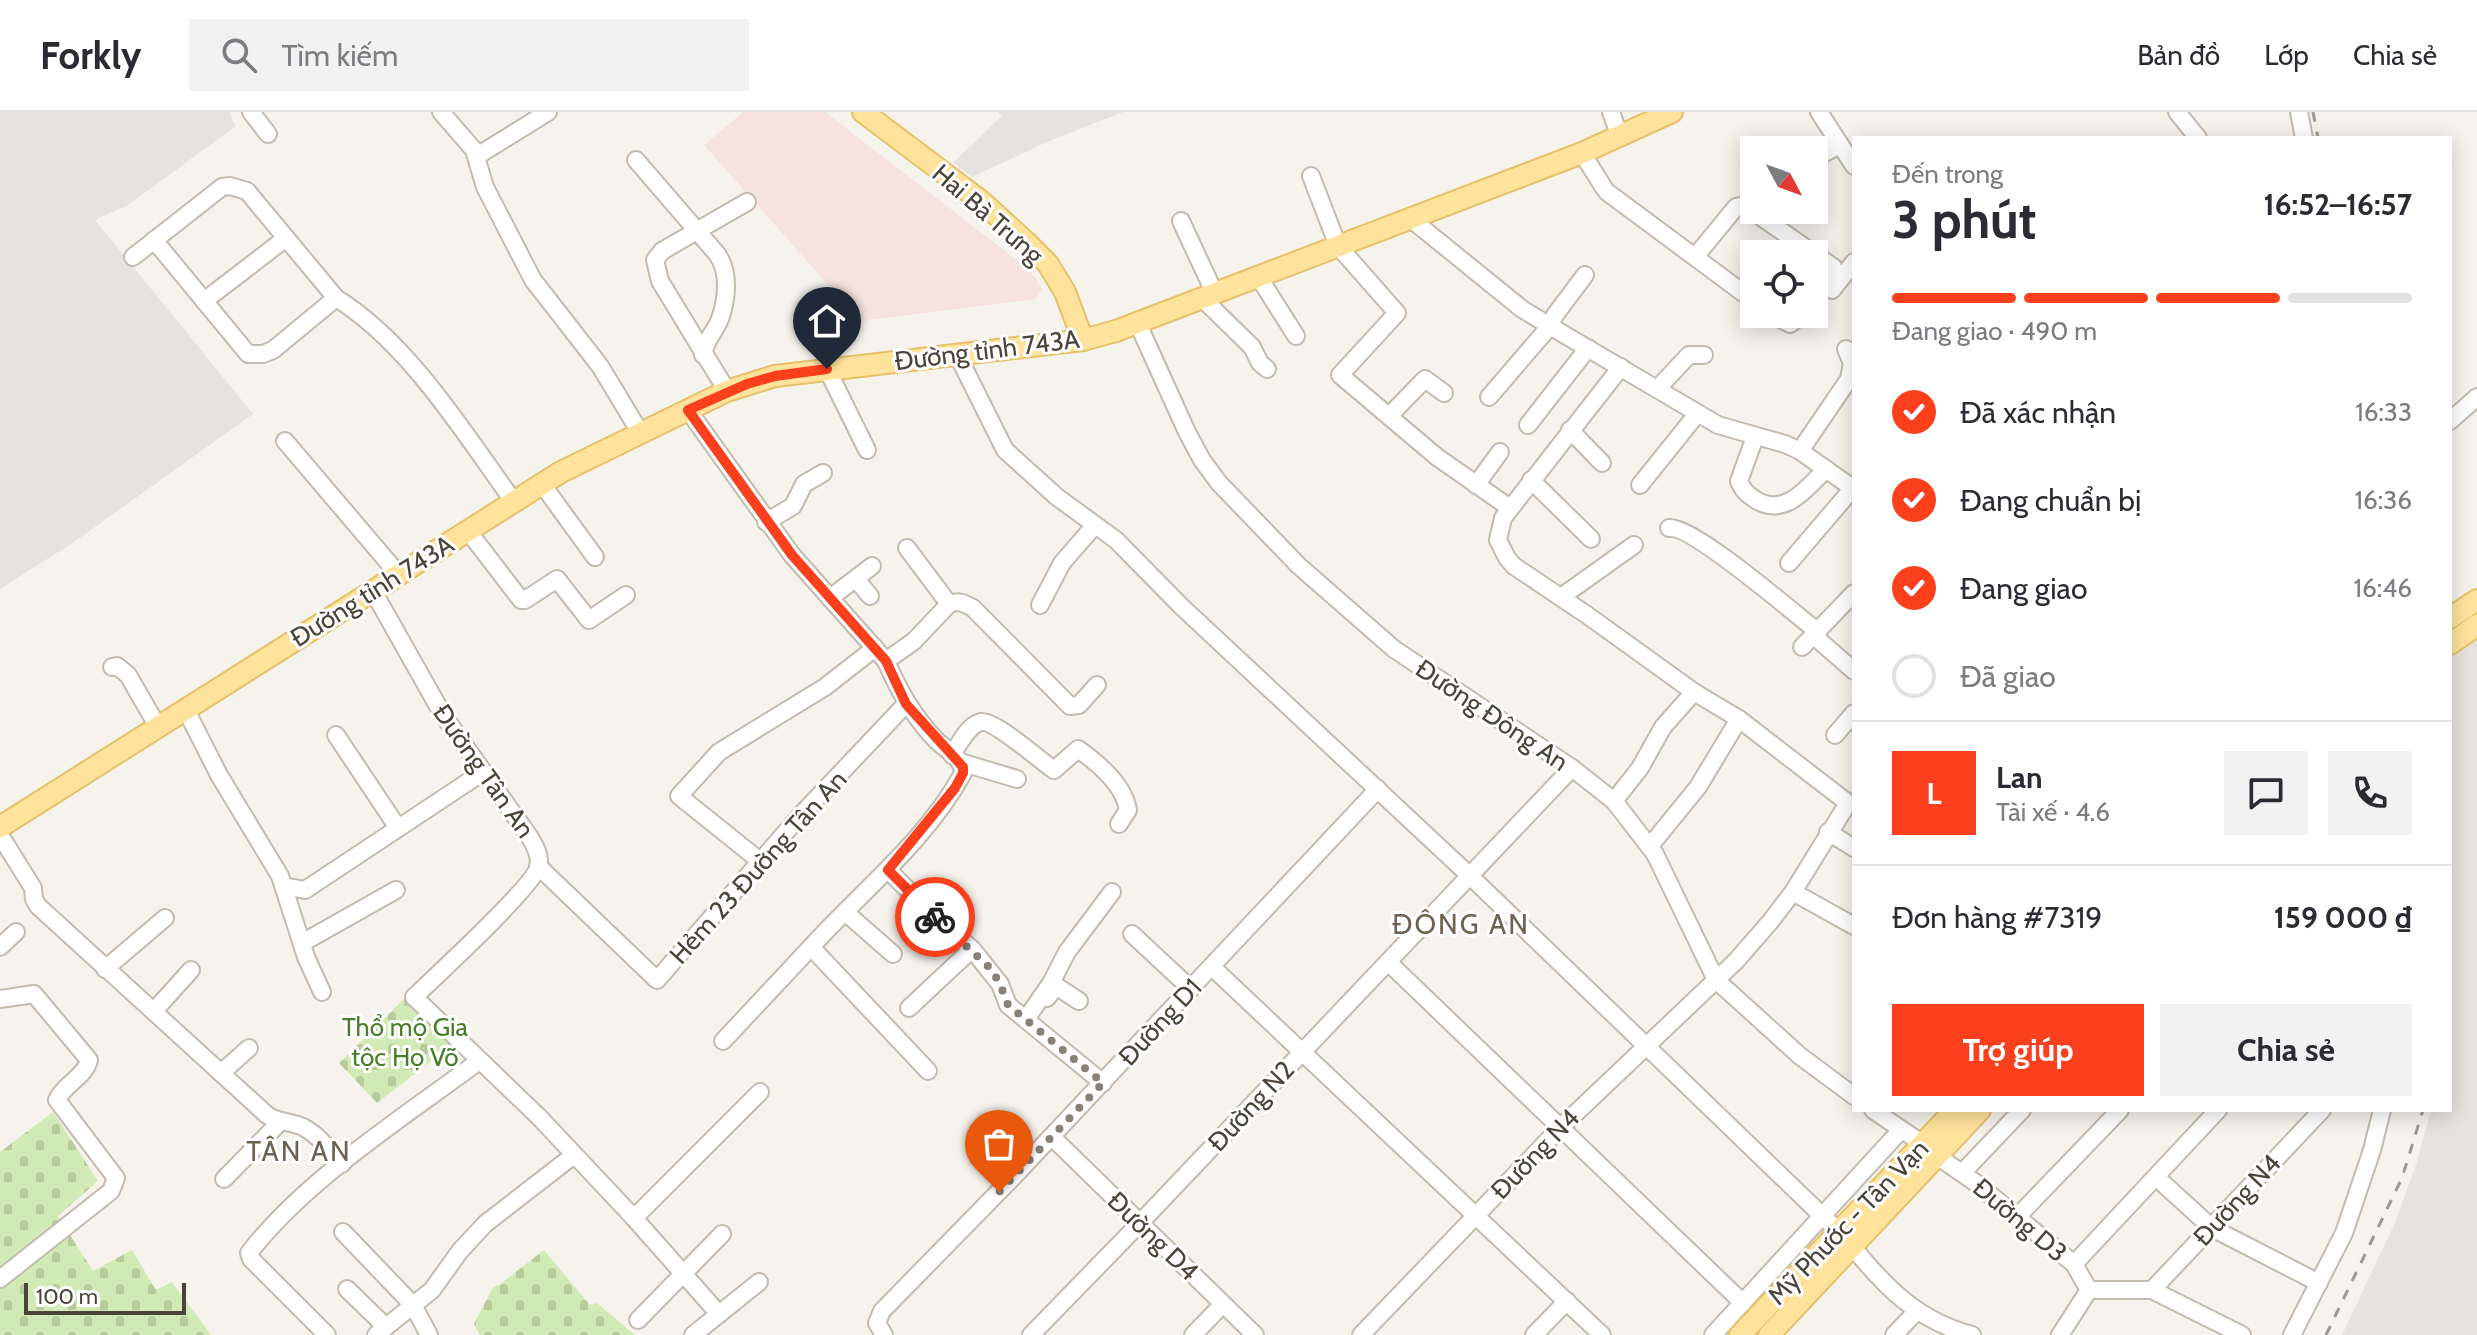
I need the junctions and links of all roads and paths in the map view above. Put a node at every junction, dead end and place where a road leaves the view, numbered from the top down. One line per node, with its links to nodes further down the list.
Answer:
1 (251, 112): 10 (street)
2 (441, 112): 17 (street)
3 (548, 112): 17 (street)
4 (863, 112): 44 (main road, Hai Bà Trưng)
5 (1611, 112): 13 (street)
6 (1819, 112): 14 (street)
7 (2177, 112): 11 (street)
8 (2299, 112): 12 (street)
9 (1660, 115): 13 (main road, Đường tỉnh 743A)
10 (268, 134)
11 (2196, 136)
12 (2304, 136)
13 (1620, 137): 16 (main road, Đường tỉnh 743A)
14 (1839, 145): 15 (street); 19 (street)
15 (1828, 151)
16 (1582, 153): 22 (main road, Đường tỉnh 743A); 30 (street)
17 (477, 156): 65 (street)
18 (636, 160): 24 (street)
19 (1852, 163)
20 (1311, 176): 28 (street)
21 (747, 202): 24 (street)
22 (1411, 219): 28 (main road, Đường tỉnh 743A); 42 (street)
23 (1181, 221): 38 (street)
24 (697, 231): 47 (street); 47 (street)
25 (286, 238): 26 (street); 39 (street); 40 (street)
26 (154, 240): 29 (street); 40 (street)
27 (1794, 240): 30 (street)
28 (1338, 246): 34 (main road, Đường tỉnh 743A); 61 (street)
29 (133, 257)
30 (1695, 257): 36 (street)
31 (1828, 264): 35 (street)
32 (1852, 265): 37 (street)
33 (1585, 275): 42 (street)
34 (1258, 276): 38 (main road, Đường tỉnh 743A); 43 (street)
35 (1828, 282)
36 (1740, 291)
37 (1831, 291)
38 (1209, 296): 41 (main road, Đường tỉnh 743A); 52 (street)
39 (336, 298): 40 (street); 80 (street)
40 (204, 301)
41 (1138, 324): 44 (main road, Đường tỉnh 743A); 120 (street, Đường Đông An)
42 (1550, 326): 45 (street); 57 (street)
43 (1296, 336)
44 (1083, 340): 49 (main road, Đường tỉnh 743A)
45 (1588, 348): 50 (street); 63 (street)
46 (1846, 349): 53 (street)
47 (703, 355): 55 (street)
48 (1704, 355): 54 (street)
49 (958, 356): 51 (main road, Đường tỉnh 743A); 83 (street)
50 (1621, 367): 54 (street); 64 (street)
51 (827, 369): 55 (main road, Đường tỉnh 743A); 68 (street)
52 (1267, 369)
53 (1851, 378): 69 (street)
54 (1658, 388): 60 (street)
55 (727, 391): 59 (main road, Đường tỉnh 743A)
56 (1444, 393): 61 (street)
57 (1489, 397)
58 (2477, 397): 62 (street)
59 (688, 410): 65 (main road, Đường tỉnh 743A); 82 (street)
60 (1697, 414): 66 (street); 77 (street)
61 (1389, 416): 76 (street)
62 (2452, 419)
63 (1528, 425)
64 (1570, 430): 71 (street); 74 (street)
65 (641, 434): 75 (main road, Đường tỉnh 743A)
66 (1755, 437): 69 (street); 72 (street)
67 (285, 441): 92 (street)
68 (867, 450)
69 (1800, 451): 72 (street)
70 (1500, 452): 76 (street)
71 (1602, 463)
72 (1826, 469): 78 (street)
73 (823, 473): 82 (street)
74 (1531, 480): 81 (street); 86 (street)
75 (542, 484): 80 (main road, Đường tỉnh 743A); 89 (street)
76 (1476, 485): 81 (street)
77 (1640, 485)
78 (1852, 487)
79 (1852, 490): 90 (street)
80 (514, 502): 85 (main road, Đường tỉnh 743A)
81 (1510, 508): 98 (street)
82 (766, 522): 99 (street)
83 (1095, 525): 102 (street); 123 (street)
84 (1669, 528): 105 (street)
85 (468, 531): 92 (main road, Đường tỉnh 743A); 95 (street)
86 (1591, 539)
87 (1634, 545): 98 (street)
88 (907, 548): 101 (street)
89 (595, 557)
90 (1789, 563)
91 (872, 566): 93 (street)
92 (399, 575): 94 (main road, Đường tỉnh 743A)
93 (856, 579): 97 (street); 99 (street)
94 (373, 591): 113 (main road, Đường tỉnh 743A); 121 (street, Đường Tân An)
95 (626, 595)
96 (1852, 595): 105 (street)
97 (870, 596)
98 (1561, 597): 111 (street)
99 (830, 598): 107 (street)
100 (2477, 600): 103 (main road)
101 (949, 604): 107 (street); 110 (street)
102 (1040, 605)
103 (2452, 617)
104 (2477, 625): 106 (main road)
105 (1811, 638): 109 (street)
106 (2452, 643)
107 (880, 655): 112 (street); 133 (street)
108 (112, 667): 116 (street)
109 (1852, 669)
110 (1097, 685)
111 (1694, 692): 115 (street); 125 (street)
112 (906, 704): 119 (street); 133 (street, Hẻm 23 Đường Tân An)
113 (186, 710): 116 (main road, Đường tỉnh 743A); 137 (street)
114 (1852, 715): 118 (street)
115 (1739, 719): 124 (street); 131 (street)
116 (158, 727): 127 (main road, Đường tỉnh 743A)
117 (336, 735): 128 (street)
118 (1835, 735)
119 (956, 758): 122 (street); 126 (street); 135 (street)
120 (1572, 768): 125 (street, Đường Đông An); 136 (street, Đường N2)
121 (483, 772): 128 (street); 134 (street, Đường Tân An)
122 (1017, 779)
123 (1378, 789): 136 (street); 152 (street, Đường D1)
124 (1851, 800): 129 (street, Đường N4)
125 (1614, 801): 131 (street, Đường Đông An)
126 (1119, 824)
127 (0, 827)
128 (398, 828): 137 (street)
129 (1828, 832): 132 (street); 140 (street, Đường N4)
130 (0, 835): 153 (street)
131 (1650, 846): 155 (street, Đường Đông An)
132 (1852, 847)
133 (760, 861): 134 (street, Hẻm 23 Đường Tân An)
134 (538, 866): 167 (street, Đường Tân An)
135 (888, 870): 141 (street); 149 (street)
136 (1469, 875): 151 (street, Đường N2); 164 (street)
137 (283, 886): 146 (street)
138 (396, 890): 146 (street)
139 (1112, 892): 162 (street)
140 (1793, 892): 143 (street); 155 (street, Đường N4)
141 (845, 912): 148 (street); 150 (street)
142 (165, 918): 153 (street)
143 (1852, 925)
144 (16, 932): 147 (street)
145 (1132, 934): 156 (street)
146 (302, 943): 157 (street)
147 (0, 947)
148 (811, 947): 163 (street); 168 (street)
149 (972, 949): 160 (street); 162 (street)
150 (893, 954)
151 (1389, 963): 166 (street, Đường N2); 182 (street)
152 (1212, 967): 156 (street, Đường D1); 166 (street)
153 (105, 969): 161 (street)
154 (191, 970): 161 (street)
155 (1716, 980): 164 (street, Đường N4); 172 (street, Đường Đông An)
156 (1191, 989): 170 (street, Đường D1)
157 (322, 992)
158 (0, 999): 202 (street)
159 (1079, 1001): 162 (street)
160 (909, 1008)
161 (154, 1011): 169 (street)
162 (1028, 1020): 170 (street)
163 (723, 1041)
164 (1646, 1044): 182 (street, Đường N4); 192 (street)
165 (249, 1048): 169 (street)
166 (1303, 1051): 191 (street); 195 (street, Đường N2)
167 (479, 1061): 186 (street, Đường Tân An); 187 (street)
168 (928, 1071)
169 (221, 1073): 181 (street)
170 (1103, 1083): 184 (street, Đường D1)
171 (760, 1092): 194 (street)
172 (1852, 1095)
173 (1876, 1112): 183 (street)
174 (1954, 1112): 185 (main road, Mỹ Phước - Tân Vạn)
175 (1978, 1112): 185 (main road, Mỹ Phước - Tân Vạn)
176 (2020, 1112): 188 (street)
177 (2118, 1112): 193 (street)
178 (2216, 1112): 189 (street)
179 (2320, 1112): 196 (street, Đường N4)
180 (2382, 1112): 204 (street)
181 (280, 1122): 187 (street); 190 (street)
182 (1559, 1129): 191 (street, Đường N4); 209 (street)
183 (1900, 1131): 185 (street); 192 (street)
184 (1052, 1137): 195 (street, Đường D4); 215 (street, Đường D1)
185 (1930, 1150): 188 (street, Đường D3); 199 (main road, Mỹ Phước - Tân Vạn)
186 (574, 1155): 194 (street, Đường Tân An); 211 (street)
187 (342, 1164): 218 (street)
188 (1963, 1172): 193 (street, Đường D3)
189 (2156, 1177): 196 (street); 200 (street)
190 (224, 1179)
191 (1476, 1216): 208 (street); 224 (street, Đường N4)
192 (1823, 1216): 199 (street); 209 (street)
193 (2017, 1217): 200 (street, Đường D3)
194 (634, 1218): 201 (street, Đường Tân An)
195 (1140, 1223): 210 (street, Đường D4); 221 (street, Đường N2)
196 (2212, 1228): 204 (street); 207 (street, Đường N4)
197 (343, 1232): 211 (street)
198 (722, 1234): 201 (street)
199 (1845, 1238): 212 (street); 228 (main road, Mỹ Phước - Tân Vạn); 229 (main road, Mỹ Phước - Tân Vạn)
200 (2074, 1264): 206 (street, Đường D3)
201 (683, 1274): 213 (street, Đường Tân An); 214 (street)
202 (0, 1279)
203 (759, 1282): 213 (street)
204 (2319, 1283): 233 (street)
205 (347, 1289): 216 (street)
206 (2089, 1290): 207 (street); 231 (street)
207 (2152, 1290): 232 (street)
208 (1567, 1301): 225 (street); 226 (street)
209 (1743, 1303): 227 (street)
210 (1223, 1304): 222 (street); 223 (street, Đường D4)
211 (413, 1305): 216 (street); 219 (street)
212 (1917, 1311): 217 (street); 230 (street)
213 (719, 1314): 220 (street)
214 (638, 1320)
215 (880, 1329)
216 (381, 1331)
217 (1967, 1334)
218 (327, 1335)
219 (429, 1335)
220 (693, 1335)
221 (1031, 1335)
222 (1193, 1335)
223 (1255, 1335)
224 (1361, 1335)
225 (1534, 1335)
226 (1602, 1335)
227 (1713, 1335)
228 (1740, 1335)
229 (1769, 1335)
230 (1894, 1335)
231 (2060, 1335)
232 (2242, 1335)
233 (2292, 1335)

